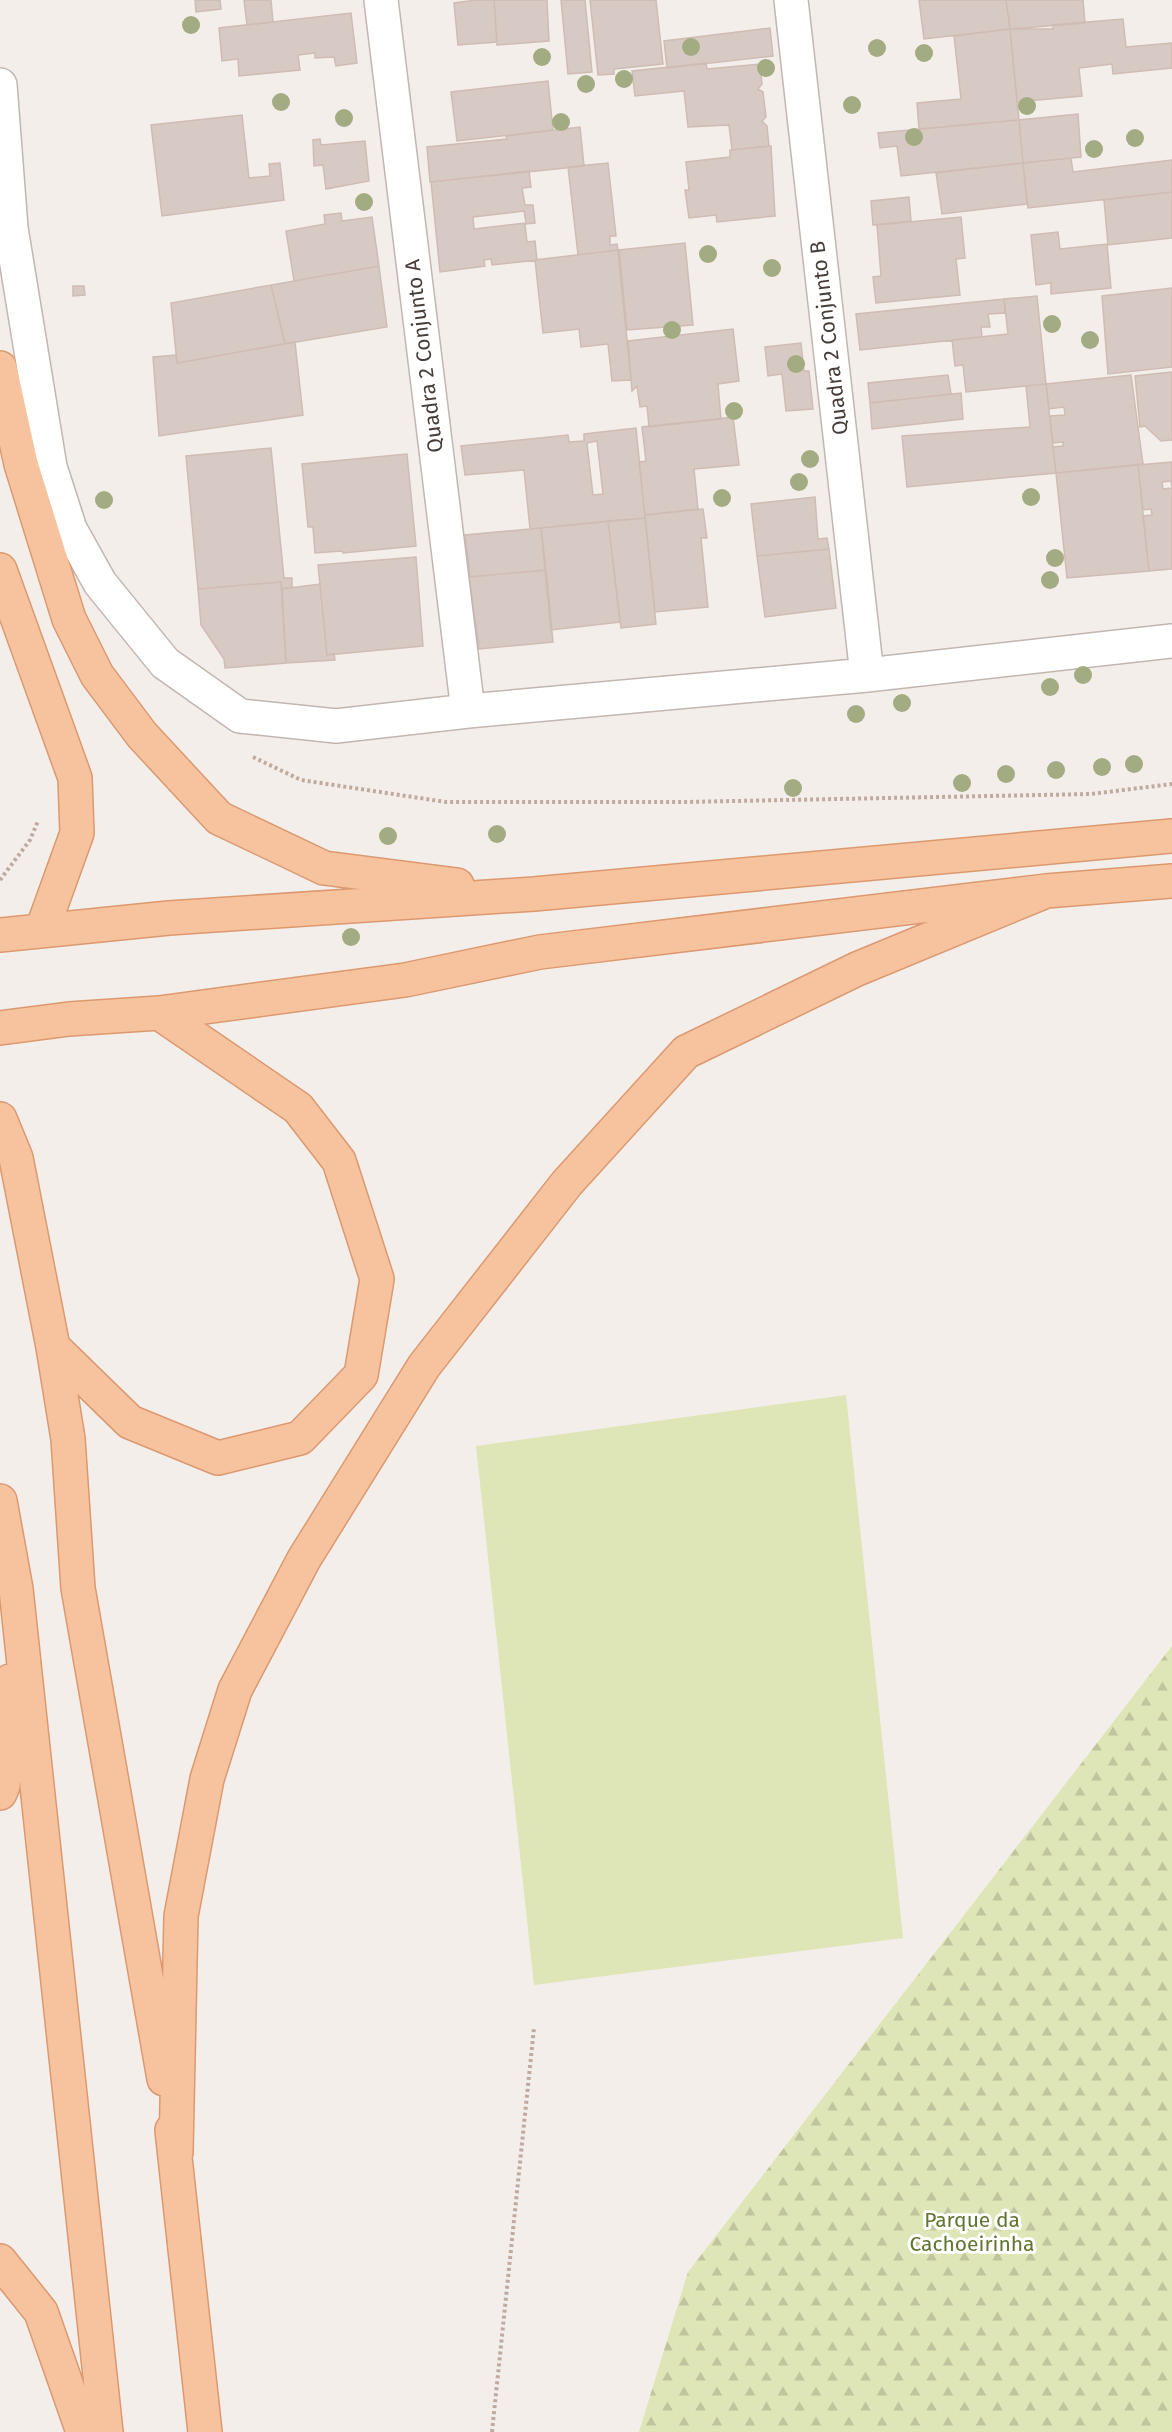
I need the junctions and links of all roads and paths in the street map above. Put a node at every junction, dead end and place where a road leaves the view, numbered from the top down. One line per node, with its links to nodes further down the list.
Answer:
1 (381, 0): 8 (street, Quadra 2 Conjunto A)
2 (791, 0): 7 (street, Quadra 2 Conjunto B)
3 (0, 85): 8 (street)
4 (0, 368): 14 (main road)
5 (0, 570): 15 (main road)
6 (1172, 640): 7 (street)
7 (867, 675): 8 (street)
8 (468, 711)
9 (42, 813): 11 (path)
10 (1172, 836): 14 (main road)
11 (0, 880)
12 (1172, 881): 13 (main road)
13 (1046, 891): 17 (main road); 25 (main road)
14 (534, 894): 15 (main road)
15 (42, 930): 16 (main road)
16 (2, 935)
17 (159, 1013): 18 (main road); 20 (main road)
18 (0, 1028)
19 (0, 1119): 20 (main road)
20 (53, 1347): 25 (main road)
21 (0, 1501): 22 (main road)
22 (16, 1589): 23 (main road); 28 (main road)
23 (0, 1793)
24 (534, 2028): 30 (path)
25 (176, 2152): 29 (main road)
26 (0, 2261): 27 (main road)
27 (83, 2432)
28 (106, 2432)
29 (205, 2432)
30 (492, 2432)

